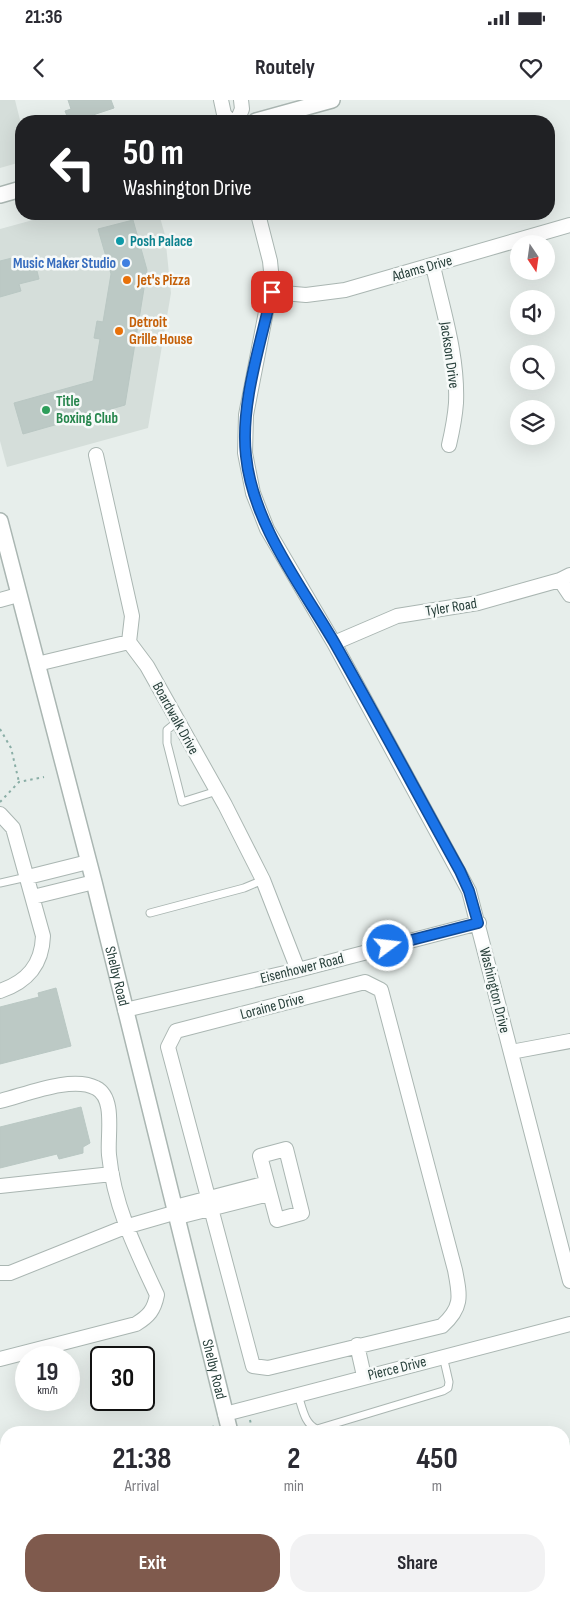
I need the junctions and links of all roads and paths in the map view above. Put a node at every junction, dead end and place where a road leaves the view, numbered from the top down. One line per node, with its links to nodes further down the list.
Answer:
1 (221, 100): 4 (street)
2 (240, 100): 5 (street)
3 (332, 100): 6 (street)
4 (225, 115)
5 (240, 115)
6 (278, 115)
7 (15, 191): 8 (street)
8 (0, 195)
9 (260, 220): 12 (street, Washington Drive)
10 (570, 226): 11 (street, Adams Drive)
11 (433, 266): 12 (street, Adams Drive); 13 (street, Jackson Drive)
12 (272, 292): 21 (street, Washington Drive)
13 (449, 445)
14 (96, 455): 20 (street)
15 (0, 521): 17 (street, Shelby Road)
16 (565, 577): 18 (street); 21 (street, Tyler Road)
17 (18, 595): 19 (street); 22 (street, Shelby Road)
18 (570, 595)
19 (0, 600)
20 (129, 642): 22 (street); 23 (street, Boardwalk Drive)
21 (334, 643): 37 (street, Washington Drive)
22 (37, 664): 30 (street, Shelby Road)
23 (178, 721): 27 (street, Boardwalk Drive); 27 (lane)
24 (0, 729): 26 (path)
25 (44, 777): 26 (path)
26 (19, 782): 28 (path)
27 (217, 791): 32 (street, Boardwalk Drive)
28 (0, 802)
29 (0, 814): 31 (street)
30 (88, 862): 31 (street); 33 (street, Shelby Road)
31 (28, 877): 34 (lane); 35 (street)
32 (263, 880): 36 (lane); 38 (street, Boardwalk Drive)
33 (94, 882): 35 (street); 40 (street, Shelby Road)
34 (0, 883)
35 (33, 897): 39 (street)
36 (150, 913)
37 (478, 923): 38 (street, Eisenhower Road); 42 (street, Washington Drive)
38 (298, 970): 40 (street, Eisenhower Road)
39 (0, 991)
40 (126, 1010): 48 (street, Shelby Road)
41 (570, 1041): 42 (street)
42 (511, 1052): 51 (street, Washington Drive)
43 (0, 1101): 44 (street)
44 (112, 1174): 45 (street); 49 (street)
45 (0, 1186)
46 (268, 1189): 46 (street); 47 (street)
47 (208, 1204): 48 (street); 53 (street, Loraine Drive); 53 (street, Loraine Drive)
48 (177, 1212): 49 (street); 58 (street, Shelby Road)
49 (125, 1227): 50 (street); 55 (street)
50 (0, 1274)
51 (570, 1281)
52 (570, 1324): 54 (street, Pierce Drive)
53 (356, 1345): 56 (street)
54 (443, 1356): 56 (street, Pierce Drive); 61 (lane)
55 (0, 1359)
56 (364, 1376): 57 (street, Pierce Drive)
57 (298, 1395): 58 (street, Pierce Drive); 60 (lane)
58 (225, 1414): 59 (street, Shelby Road)
59 (228, 1426)
60 (311, 1426)
61 (327, 1426)

